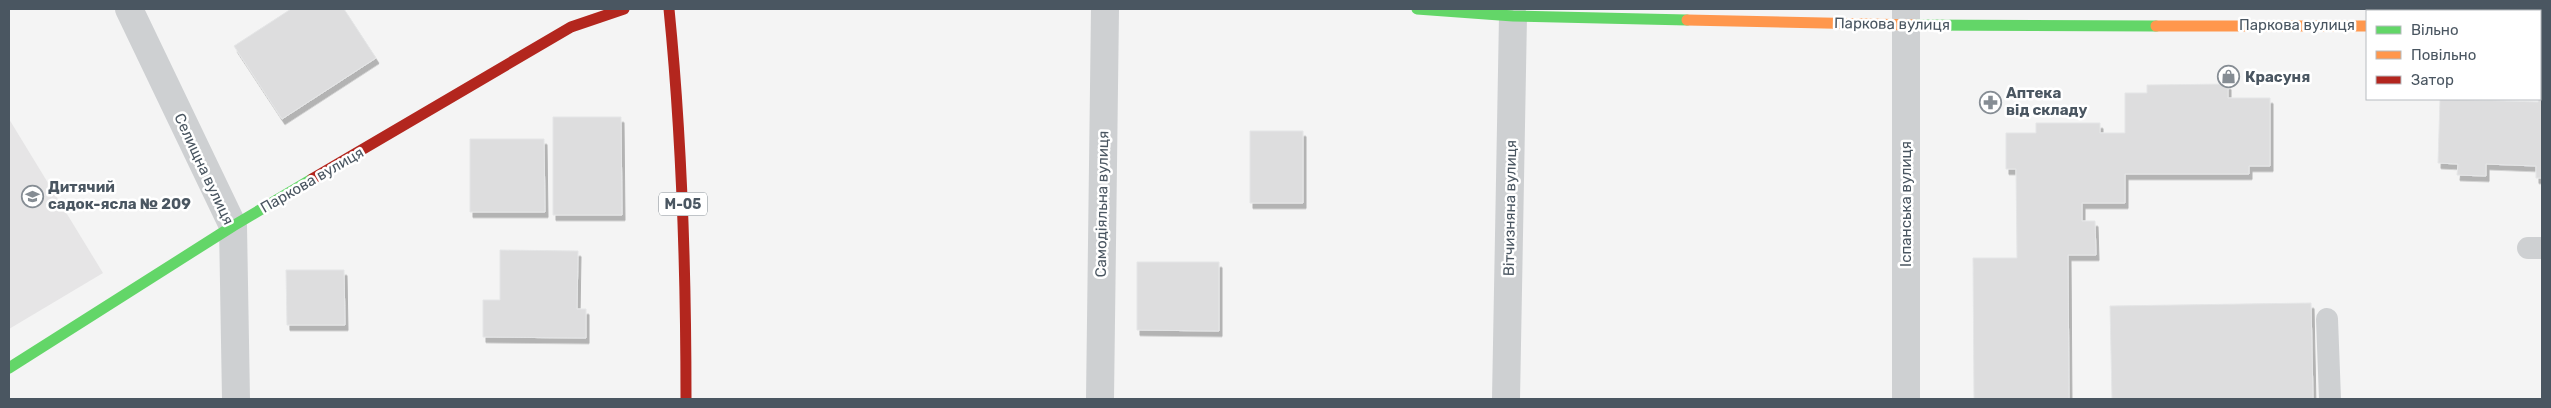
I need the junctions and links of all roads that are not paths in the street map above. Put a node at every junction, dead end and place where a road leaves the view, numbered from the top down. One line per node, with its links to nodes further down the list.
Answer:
1 (129, 9): 9 (street, Селищна вулиця)
2 (624, 9): 9 (street, Паркова вулиця)
3 (669, 9): 13 (street, М-05)
4 (1105, 9): 14 (street, Самодіяльна вулиця)
5 (1417, 9): 6 (street, Паркова вулиця)
6 (1513, 16): 7 (street, Паркова вулиця); 15 (street, Вітчизняна вулиця)
7 (1906, 17): 8 (street, Паркова вулиця); 16 (street, Іспанська вулиця)
8 (2366, 26)
9 (233, 226): 11 (street, Паркова вулиця); 12 (street, Селищна вулиця)
10 (2328, 319): 17 (lane)
11 (11, 363)
12 (236, 399)
13 (686, 399)
14 (1100, 399)
15 (1506, 399)
16 (1906, 399)
17 (2330, 399)

